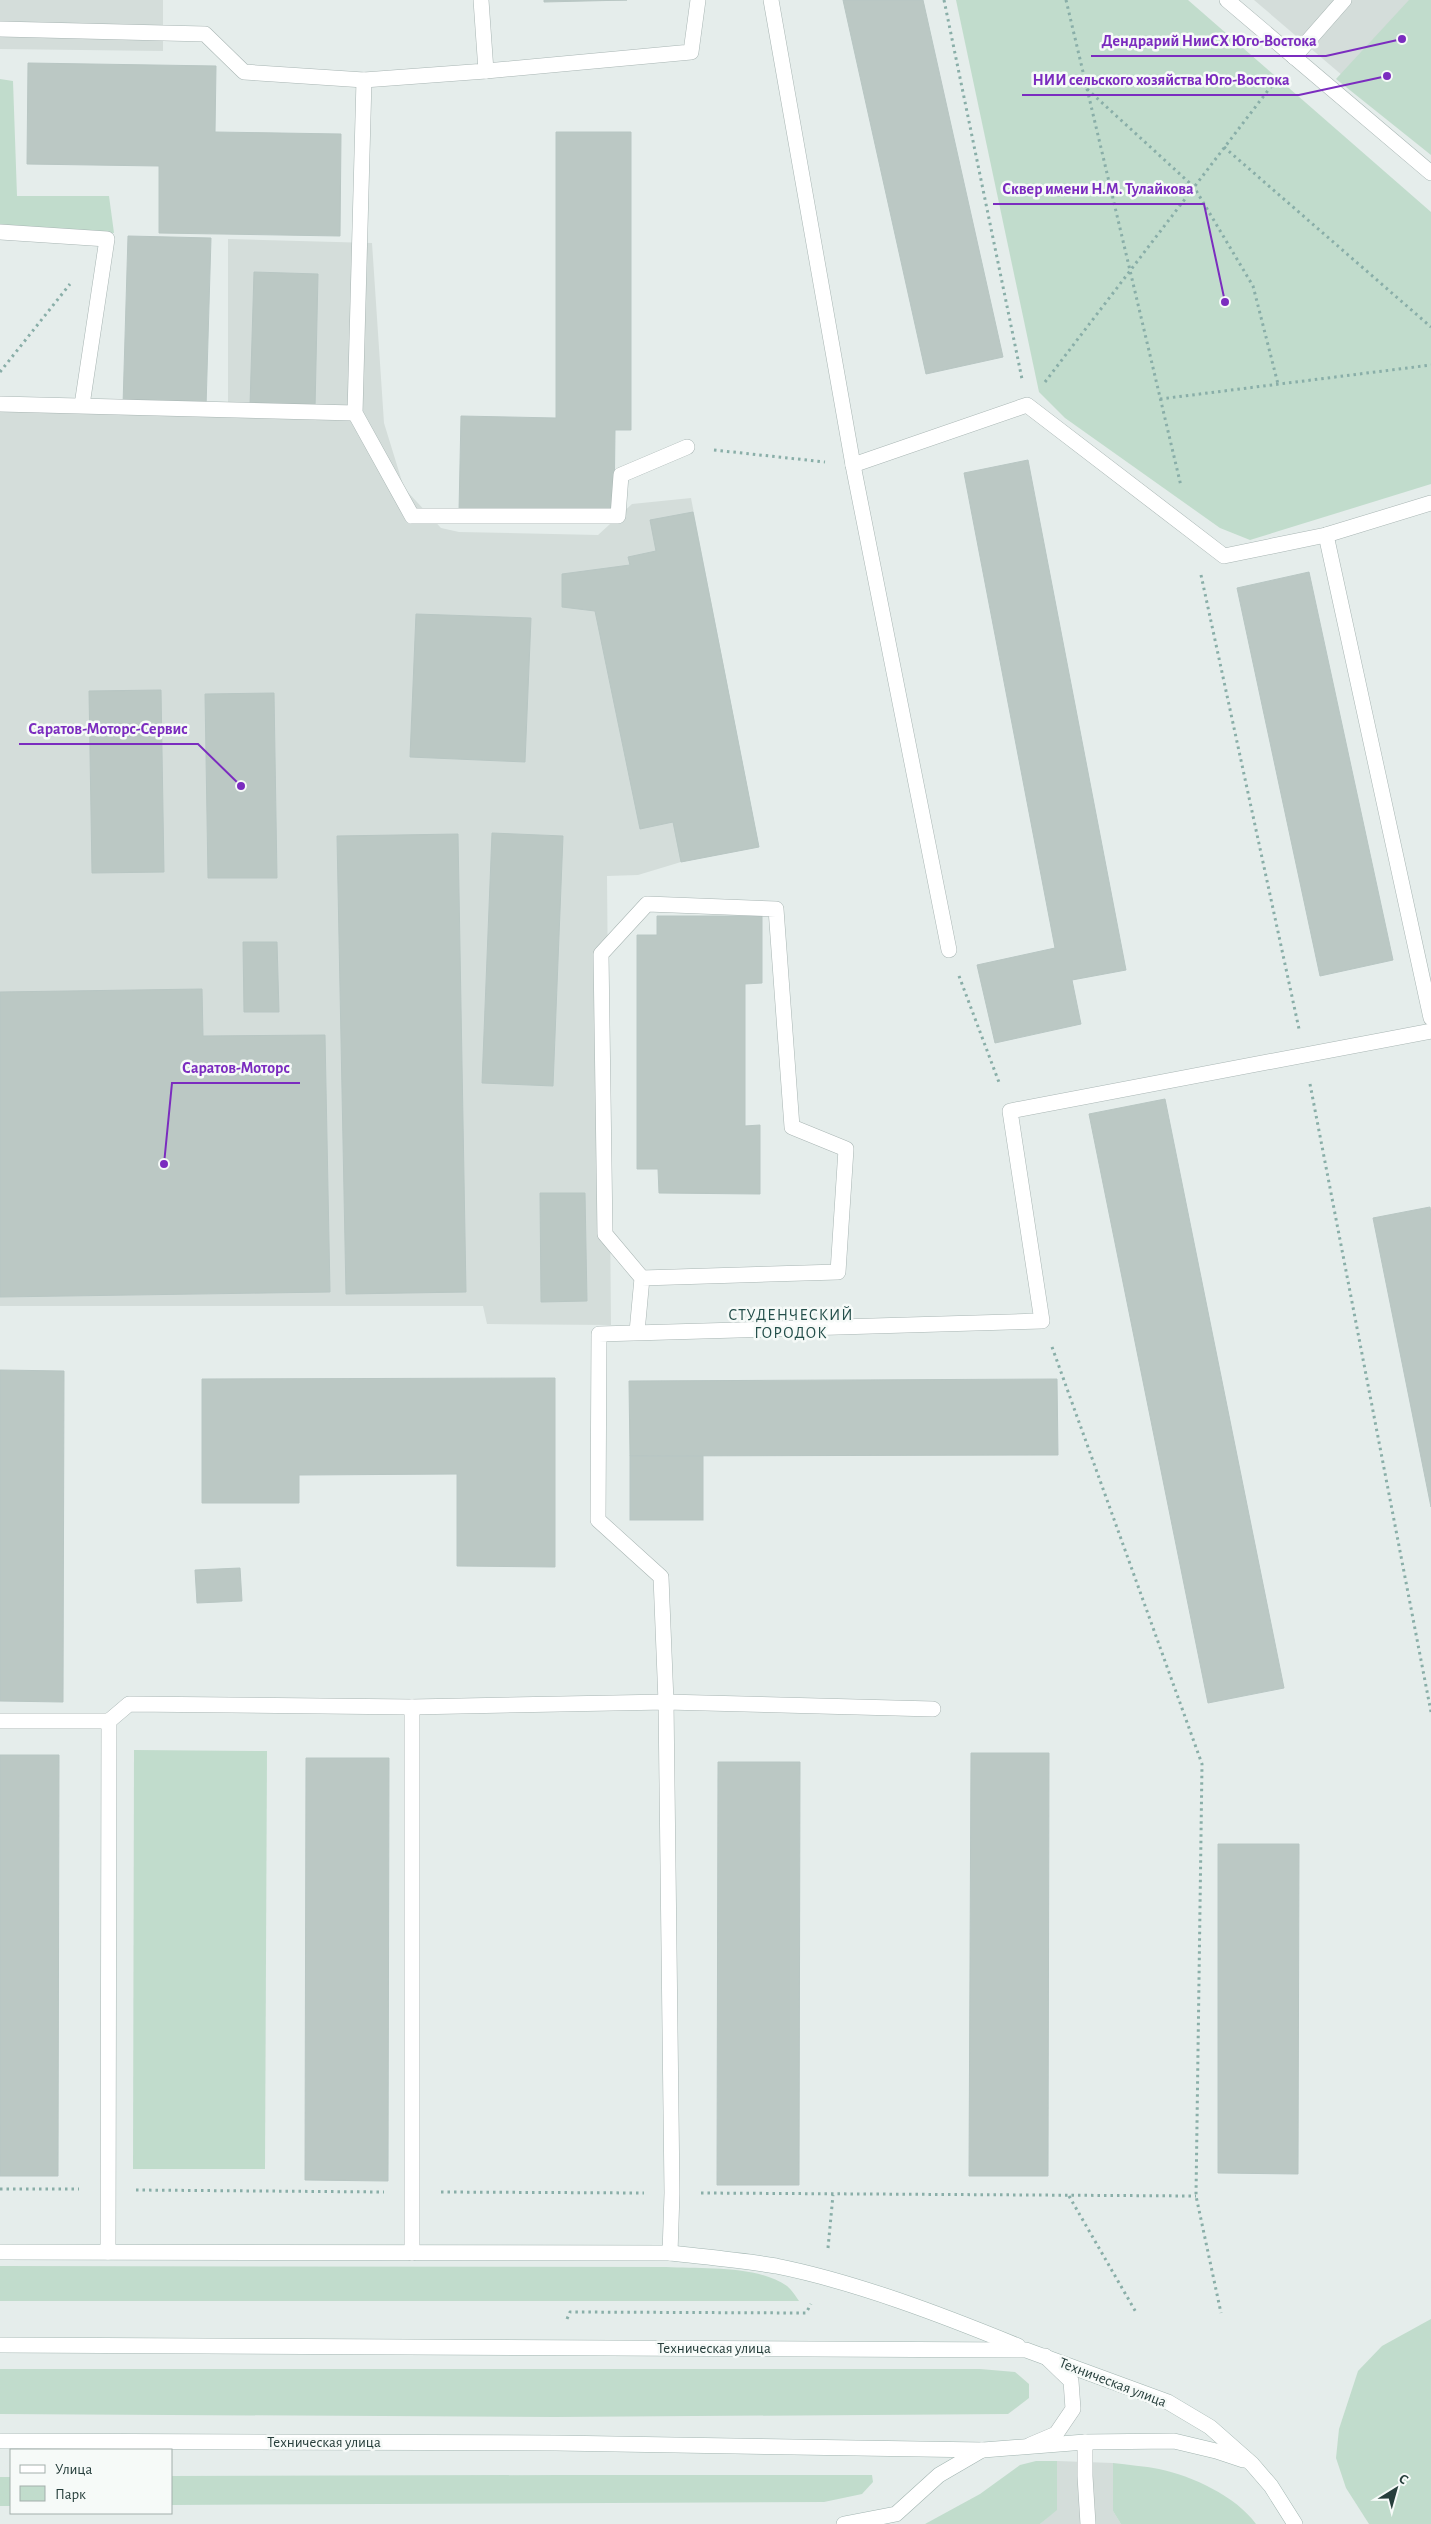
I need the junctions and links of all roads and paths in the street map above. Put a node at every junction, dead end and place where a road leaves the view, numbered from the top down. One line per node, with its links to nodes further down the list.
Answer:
1 (481, 0): 10 (main road)
2 (698, 0): 10 (main road)
3 (770, 0): 29 (main road)
4 (944, 0): 25 (path)
5 (1066, 0): 12 (path)
6 (1226, 0): 9 (main road)
7 (1344, 0): 9 (main road)
8 (0, 29): 11 (main road)
9 (1294, 57): 13 (path); 14 (main road)
10 (486, 71): 11 (main road)
11 (364, 80): 27 (main road)
12 (1087, 89): 15 (path); 17 (path)
13 (1224, 147): 15 (path); 19 (path)
14 (1431, 173)
15 (1194, 186): 17 (path); 22 (path)
16 (0, 232): 26 (main road)
17 (1130, 271): 23 (path); 25 (path)
18 (71, 283): 21 (path)
19 (1431, 327)
20 (1431, 365): 22 (path)
21 (0, 372)
22 (1278, 384): 23 (path)
23 (1160, 399): 31 (path)
24 (0, 404): 26 (main road)
25 (1028, 405): 29 (main road); 31 (main road)
26 (82, 406): 27 (main road)
27 (355, 413): 28 (main road)
28 (687, 448): 29 (path)
29 (853, 464): 33 (main road)
30 (1431, 503): 32 (main road)
31 (1191, 528): 32 (main road); 36 (path)
32 (1326, 536): 34 (main road)
33 (949, 950): 37 (path)
34 (1431, 1018)
35 (1431, 1031): 36 (main road)
36 (1304, 1055): 37 (main road); 44 (path)
37 (1010, 1111): 39 (main road)
38 (642, 1278): 38 (main road); 40 (main road)
39 (1042, 1321): 40 (main road); 53 (path)
40 (637, 1332): 41 (main road)
41 (666, 1702): 42 (main road); 43 (main road); 50 (main road)
42 (412, 1707): 46 (main road); 49 (main road)
43 (933, 1709)
44 (1431, 1712)
45 (0, 1721): 46 (main road)
46 (109, 1722): 48 (main road)
47 (0, 2189): 48 (path)
48 (108, 2189): 49 (path); 55 (main road)
49 (411, 2192): 50 (path); 56 (main road)
50 (672, 2193): 51 (path); 57 (main road)
51 (833, 2194): 52 (path); 58 (path)
52 (1068, 2195): 53 (path); 60 (path)
53 (1196, 2196): 59 (path)
54 (0, 2252): 55 (main road)
55 (108, 2252): 56 (main road)
56 (412, 2253): 57 (main road)
57 (670, 2253): 58 (main road)
58 (824, 2279): 62 (path); 63 (main road)
59 (1220, 2313)
60 (1137, 2314)
61 (0, 2344): 62 (main road, Техническая улица)
62 (554, 2347): 63 (main road, Техническая улица)
63 (1026, 2350): 64 (main road, Техническая улица)
64 (1044, 2356): 67 (main road); 69 (main road, Техническая улица)
65 (0, 2441): 68 (main road, Техническая улица)
66 (1085, 2442): 67 (main road, Техническая улица); 69 (main road, Техническая улица); 71 (main road)
67 (1026, 2446): 68 (main road, Техническая улица)
68 (983, 2450): 70 (main road)
69 (1252, 2464): 72 (main road)
70 (844, 2524)
71 (1088, 2524)
72 (1295, 2524)

